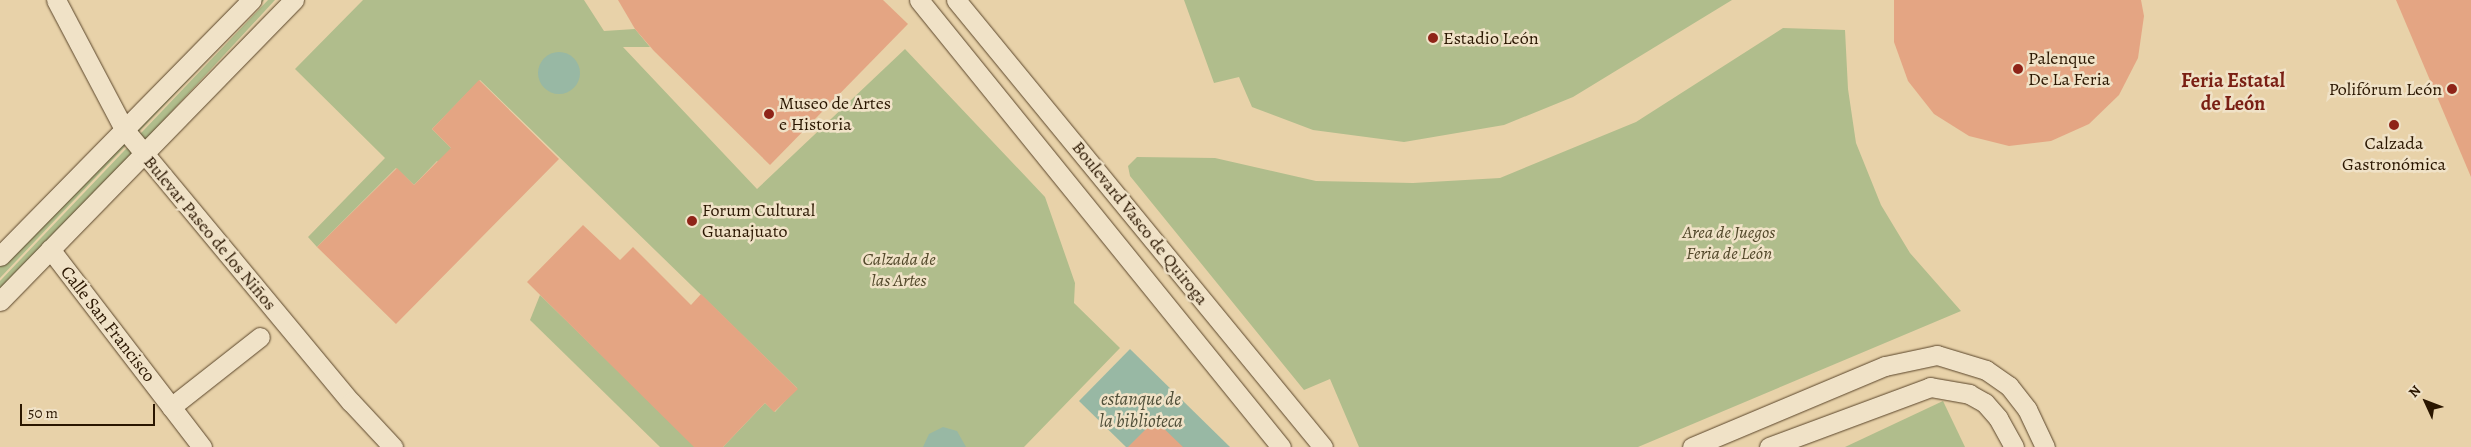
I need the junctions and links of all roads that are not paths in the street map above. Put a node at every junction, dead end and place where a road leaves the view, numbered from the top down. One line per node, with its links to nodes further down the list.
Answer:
1 (56, 0): 6 (street, Bulevar Paseo de los Niños)
2 (252, 0): 6 (street)
3 (294, 0): 7 (street)
4 (919, 0): 15 (street, Boulevard Vasco de Quiroga)
5 (956, 0): 16 (street, Boulevard Vasco de Quiroga)
6 (124, 129): 7 (street, Bulevar Paseo de los Niños); 9 (street)
7 (142, 152): 8 (street); 14 (street, Bulevar Paseo de los Niños)
8 (50, 248): 10 (street); 12 (street, Calle San Francisco)
9 (0, 256)
10 (0, 301)
11 (260, 337): 12 (street)
12 (171, 407): 13 (street, Calle San Francisco)
13 (202, 447)
14 (393, 447)
15 (1281, 447)
16 (1323, 447)
17 (1692, 447): 20 (street)
18 (1769, 447): 19 (street)
19 (2014, 447)
20 (2045, 447)

